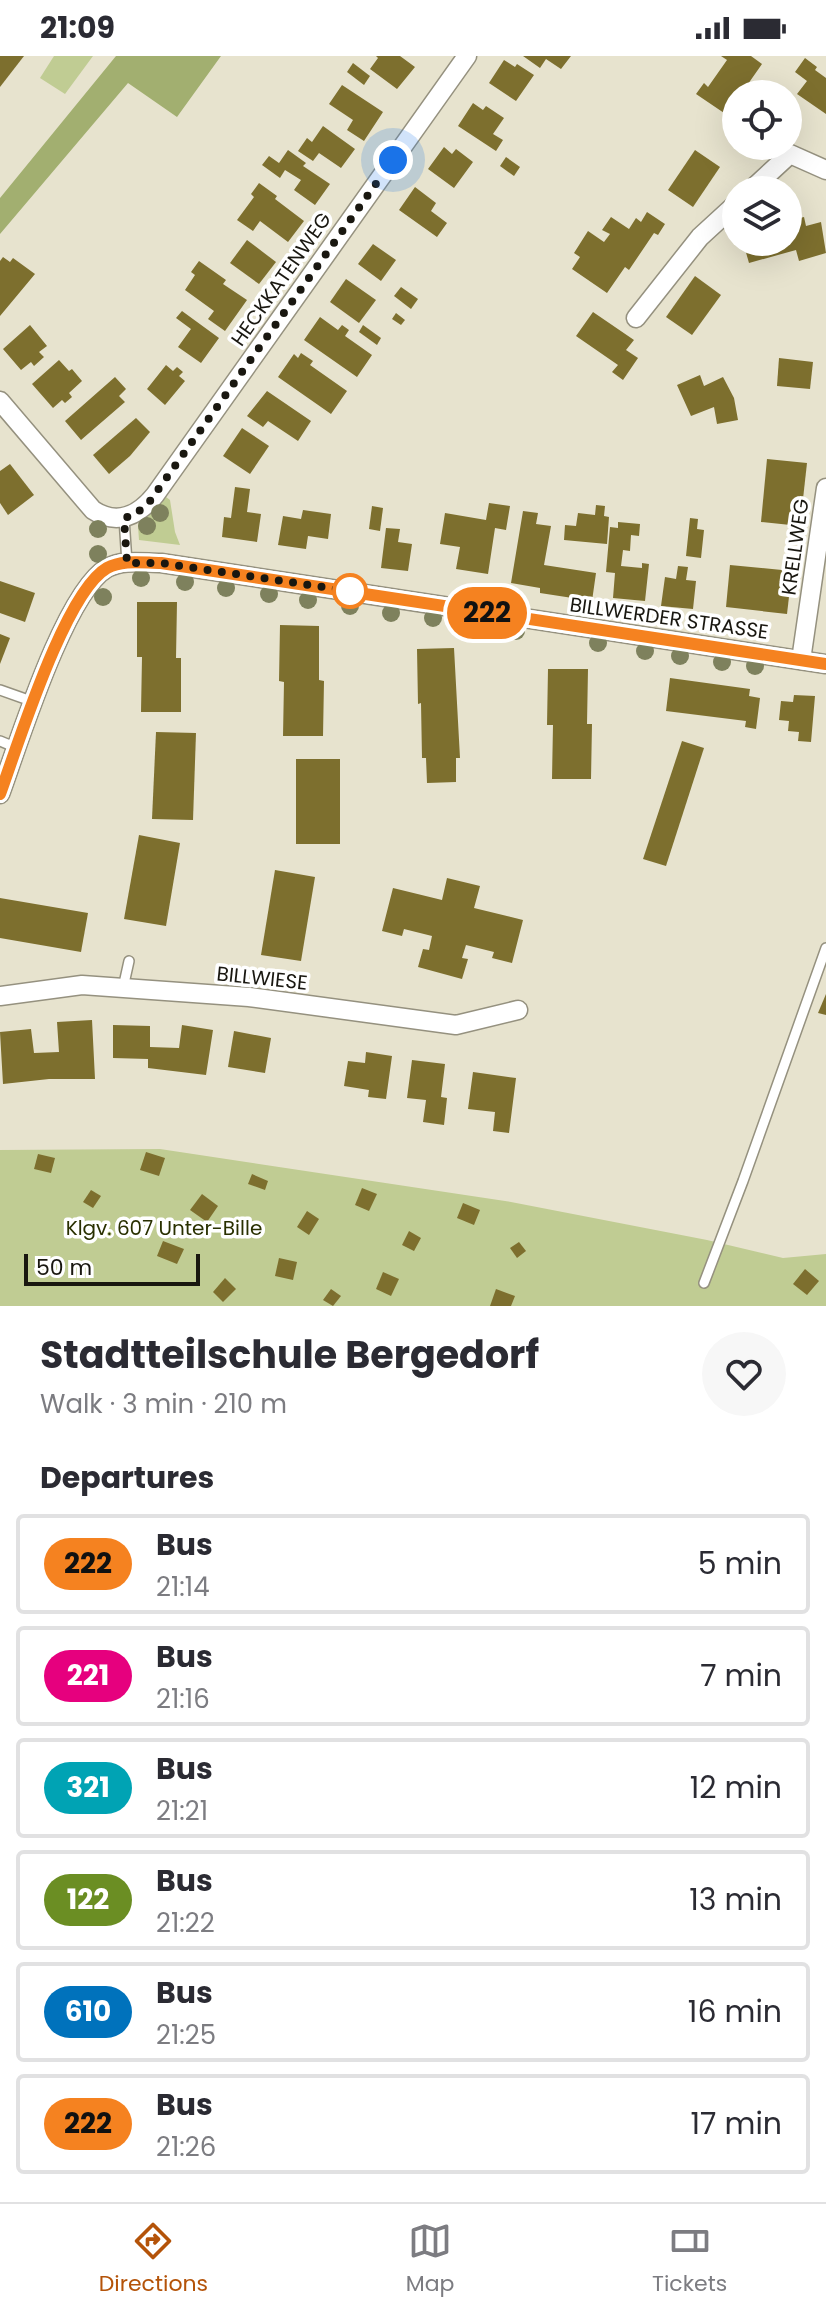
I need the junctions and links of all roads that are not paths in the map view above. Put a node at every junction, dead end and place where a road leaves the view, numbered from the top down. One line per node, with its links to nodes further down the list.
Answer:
1 (467, 56): 8 (street, HECKKATENWEG)
2 (826, 170): 3 (street)
3 (766, 176)
4 (722, 217): 5 (street)
5 (636, 318)
6 (0, 401): 8 (street)
7 (826, 488): 10 (street, KRELLWEG)
8 (124, 518): 9 (lane)
9 (127, 563): 10 (street, BILLWERDER STRASSE); 13 (street)
10 (801, 660): 11 (street, BILLWERDER STRASSE)
11 (826, 664)
12 (0, 690): 13 (lane)
13 (34, 702): 14 (street)
14 (7, 752): 15 (street)
15 (0, 794)
16 (826, 948): 21 (lane)
17 (129, 961): 18 (lane)
18 (123, 988): 19 (street, BILLWIESE); 20 (street, BILLWIESE)
19 (0, 996)
20 (518, 1010)
21 (704, 1283)

